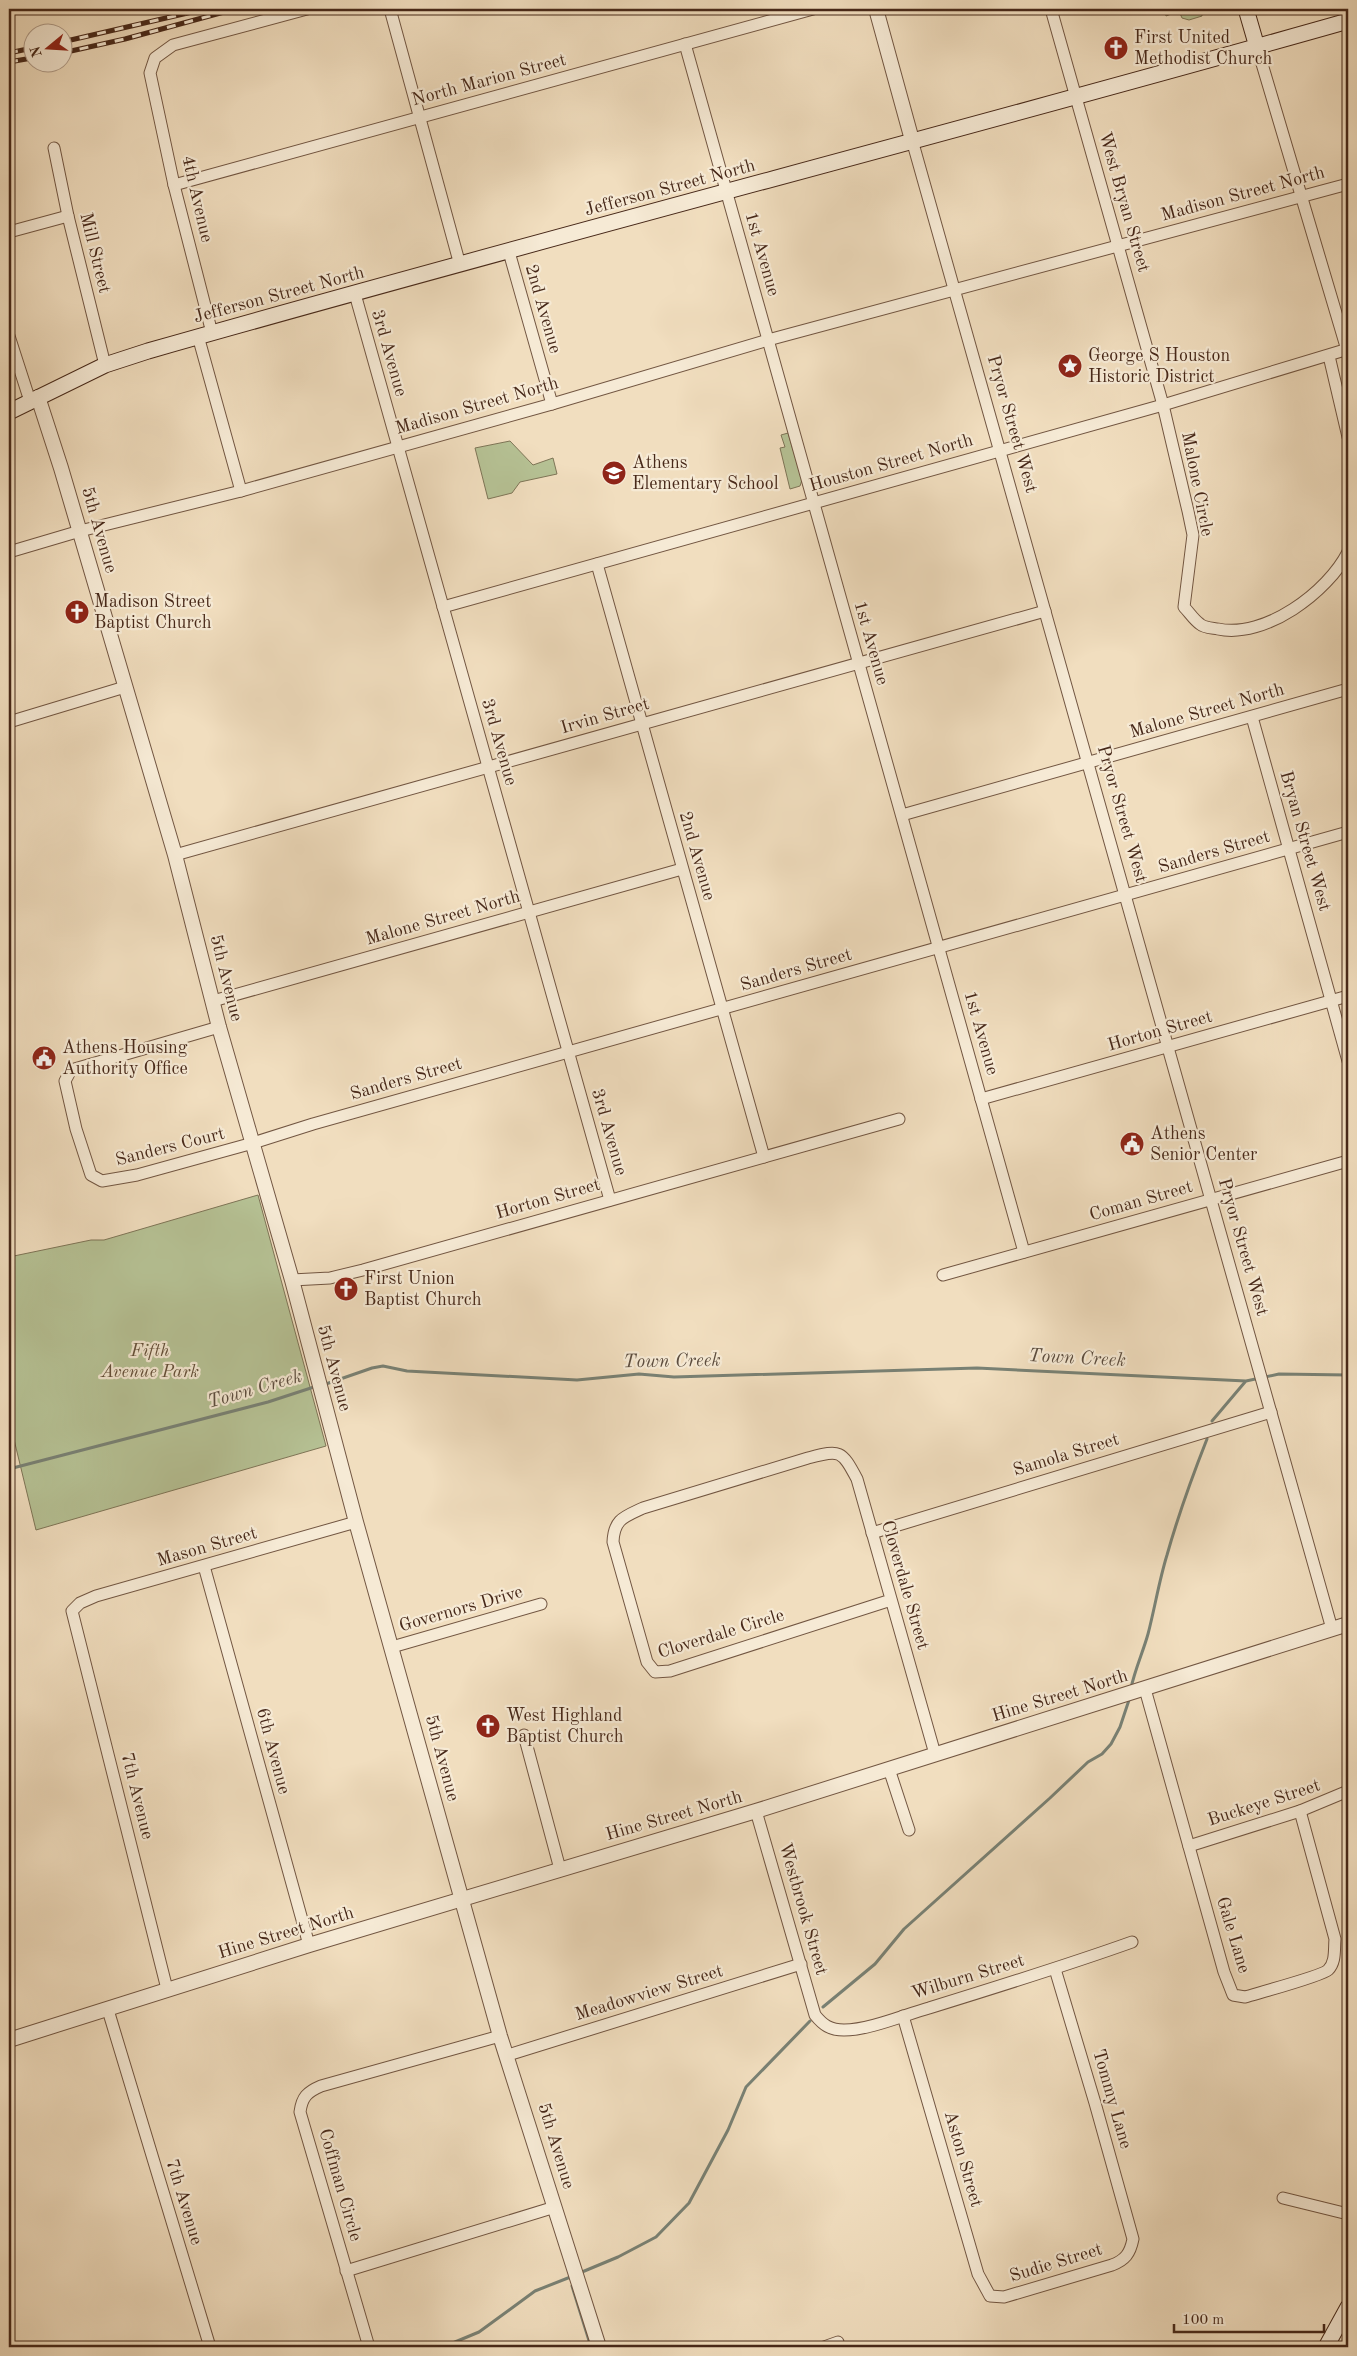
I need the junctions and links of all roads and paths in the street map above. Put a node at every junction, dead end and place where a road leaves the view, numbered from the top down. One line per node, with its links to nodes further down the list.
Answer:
1 (307, 9): 15 (street, 4th Avenue)
2 (390, 9): 11 (street)
3 (813, 9): 8 (street, North Marion Street)
4 (876, 9): 12 (street, Pryor Street West)
5 (1052, 9): 10 (street, West Bryan Street)
6 (1246, 9): 9 (main road)
7 (1348, 21): 9 (main road, Jefferson Street North)
8 (685, 44): 11 (street, North Marion Street); 16 (street, 1st Avenue)
9 (1257, 47): 10 (main road, Jefferson Street North); 17 (street)
10 (1077, 98): 12 (main road, Jefferson Street North); 20 (street, West Bryan Street)
11 (418, 118): 15 (street, North Marion Street); 22 (street)
12 (912, 140): 16 (main road, Jefferson Street North); 23 (street, Pryor Street West)
13 (54, 148): 18 (street, Mill Street)
14 (1348, 184): 17 (street, Madison Street North)
15 (174, 185): 25 (street, 4th Avenue)
16 (726, 192): 21 (main road, Jefferson Street North); 27 (street, 1st Avenue)
17 (1302, 198): 20 (street, Madison Street North); 28 (street)
18 (68, 216): 19 (street); 30 (street, Mill Street)
19 (9, 232)
20 (1118, 245): 23 (street, Madison Street North); 33 (street, West Bryan Street)
21 (509, 252): 22 (main road, Jefferson Street North); 32 (street, 2nd Avenue)
22 (460, 265): 24 (main road, Jefferson Street North)
23 (955, 291): 27 (street, Madison Street North); 37 (street, Pryor Street West)
24 (355, 294): 25 (main road, Jefferson Street North); 36 (street, 3rd Avenue)
25 (205, 334): 30 (main road, Jefferson Street North); 38 (street, 4th Avenue)
26 (9, 336): 31 (street, 5th Avenue)
27 (768, 340): 32 (street, Madison Street North); 39 (street, 1st Avenue)
28 (1347, 350): 29 (street, Houston Street North)
29 (1329, 356): 33 (street, Houston Street North); 35 (street)
30 (105, 365): 31 (main road, Jefferson Street North)
31 (34, 399): 34 (main road, Jefferson Street North); 40 (street, 5th Avenue)
32 (552, 404): 36 (street, Madison Street North)
33 (1163, 405): 37 (street, Houston Street North); 42 (street, Malone Circle)
34 (9, 412)
35 (1348, 437)
36 (398, 447): 38 (street, Madison Street North); 44 (street, 3rd Avenue)
37 (1000, 451): 39 (street, Houston Street North); 45 (street, Pryor Street West)
38 (241, 491): 40 (street, Madison Street North)
39 (814, 503): 43 (street, Houston Street North); 46 (street, 1st Avenue)
40 (80, 531): 41 (street, Madison Street North); 47 (street, 5th Avenue)
41 (9, 552)
42 (1348, 552)
43 (597, 564): 44 (street, Houston Street North); 51 (street, 2nd Avenue)
44 (443, 607): 53 (street, 3rd Avenue)
45 (1045, 611): 46 (street, Irvin Street); 52 (street, Pryor Street West)
46 (859, 664): 51 (street, Irvin Street); 54 (street, 1st Avenue)
47 (124, 687): 50 (street); 57 (street, 5th Avenue)
48 (1348, 690): 49 (street, Malone Street North)
49 (1252, 717): 52 (street, Malone Street North); 56 (street, Bryan Street West)
50 (9, 722)
51 (642, 724): 53 (street, Irvin Street); 58 (street, 2nd Avenue)
52 (1088, 763): 54 (street, Malone Street North); 59 (street, Pryor Street West)
53 (488, 768): 57 (street, Irvin Street); 60 (street, 3rd Avenue)
54 (902, 815): 61 (street, 1st Avenue)
55 (1348, 832): 56 (street, Sanders Street)
56 (1289, 850): 59 (street, Sanders Street); 64 (street, Bryan Street West)
57 (175, 855): 63 (street, 5th Avenue)
58 (682, 869): 60 (street, Malone Street North); 65 (street, 2nd Avenue)
59 (1125, 896): 61 (street, Sanders Street); 67 (street, Pryor Street West)
60 (529, 912): 63 (street, Malone Street North); 68 (street, 3rd Avenue)
61 (939, 948): 65 (street, Sanders Street); 70 (street, 1st Avenue)
62 (1348, 996): 64 (street, Horton Street)
63 (213, 1001): 66 (street, 5th Avenue)
64 (1331, 1001): 67 (street, Horton Street); 69 (street, Bryan Street West)
65 (722, 1009): 68 (street, Sanders Street); 73 (street, 2nd Avenue)
66 (219, 1027): 72 (street, 5th Avenue); 72 (street, Sanders Court)
67 (1168, 1047): 70 (street, Horton Street); 76 (street, Pryor Street West)
68 (568, 1052): 72 (street, Sanders Street); 75 (street, 3rd Avenue)
69 (1348, 1061)
70 (981, 1099): 77 (street, 1st Avenue)
71 (899, 1119): 73 (street, Horton Street)
72 (253, 1144): 79 (street, 5th Avenue)
73 (764, 1157): 75 (street, Horton Street)
74 (1348, 1161): 76 (street, Coman Street)
75 (610, 1200): 79 (street, Horton Street)
76 (1211, 1200): 77 (street, Coman Street); 80 (street, Pryor Street West)
77 (1024, 1252): 78 (street, Coman Street)
78 (943, 1275)
79 (292, 1280): 82 (street, 5th Avenue)
80 (1271, 1412): 83 (street, Samola Street); 89 (street, Pryor Street West)
81 (815, 1456): 83 (street, Cloverdale Street); 85 (street, Cloverdale Circle)
82 (356, 1522): 84 (street, Mason Street); 90 (street, 5th Avenue)
83 (872, 1533): 85 (street, Cloverdale Street)
84 (204, 1566): 87 (street, Mason Street); 103 (street, 6th Avenue)
85 (891, 1600): 93 (street, Cloverdale Street)
86 (541, 1604): 90 (street, Governors Drive)
87 (72, 1611): 106 (street, 7th Avenue)
88 (1348, 1624): 89 (street, Hine Street North)
89 (1332, 1629): 91 (street, Hine Street North)
90 (392, 1647): 101 (street, 5th Avenue)
91 (1144, 1689): 93 (street, Hine Street North); 99 (street, Gale Lane)
92 (524, 1735): 100 (street)
93 (935, 1754): 94 (street, Hine Street North)
94 (889, 1769): 96 (street, Hine Street North); 98 (street)
95 (1348, 1791): 97 (street, Buckeye Street)
96 (756, 1811): 100 (street, Hine Street North); 104 (street, Westbrook Street)
97 (1300, 1811): 99 (street, Buckeye Street); 99 (street, Gale Lane)
98 (909, 1830)
99 (1189, 1846)
100 (560, 1868): 101 (street, Hine Street North)
101 (462, 1899): 103 (street, Hine Street North); 110 (street, 5th Avenue)
102 (1132, 1942): 105 (street, Wilburn Street)
103 (309, 1945): 106 (street, Hine Street North)
104 (801, 1964): 108 (street, Westbrook Street); 112 (street, Meadowview Street)
105 (1055, 1969): 109 (street, Wilburn Street); 116 (street, Tommy Lane)
106 (167, 1989): 107 (street, Hine Street North)
107 (108, 2010): 111 (street, Hine Street North); 121 (street, 7th Avenue)
108 (816, 2016): 109 (street, Wilburn Street)
109 (903, 2016): 118 (street, Aston Street)
110 (500, 2036): 112 (street, 5th Avenue); 117 (street, Coffman Circle)
111 (9, 2040)
112 (508, 2055): 114 (street, 5th Avenue)
113 (1283, 2198): 115 (street)
114 (556, 2207): 117 (street, Coffman Circle); 123 (street, 5th Avenue)
115 (1348, 2214)
116 (1132, 2239): 118 (street, Sudie Street)
117 (346, 2270): 122 (street)
118 (1004, 2297)
119 (1348, 2307): 125 (main road)
120 (838, 2342): 124 (street)
121 (210, 2347)
122 (368, 2347)
123 (599, 2347)
124 (824, 2347)
125 (1326, 2347)

